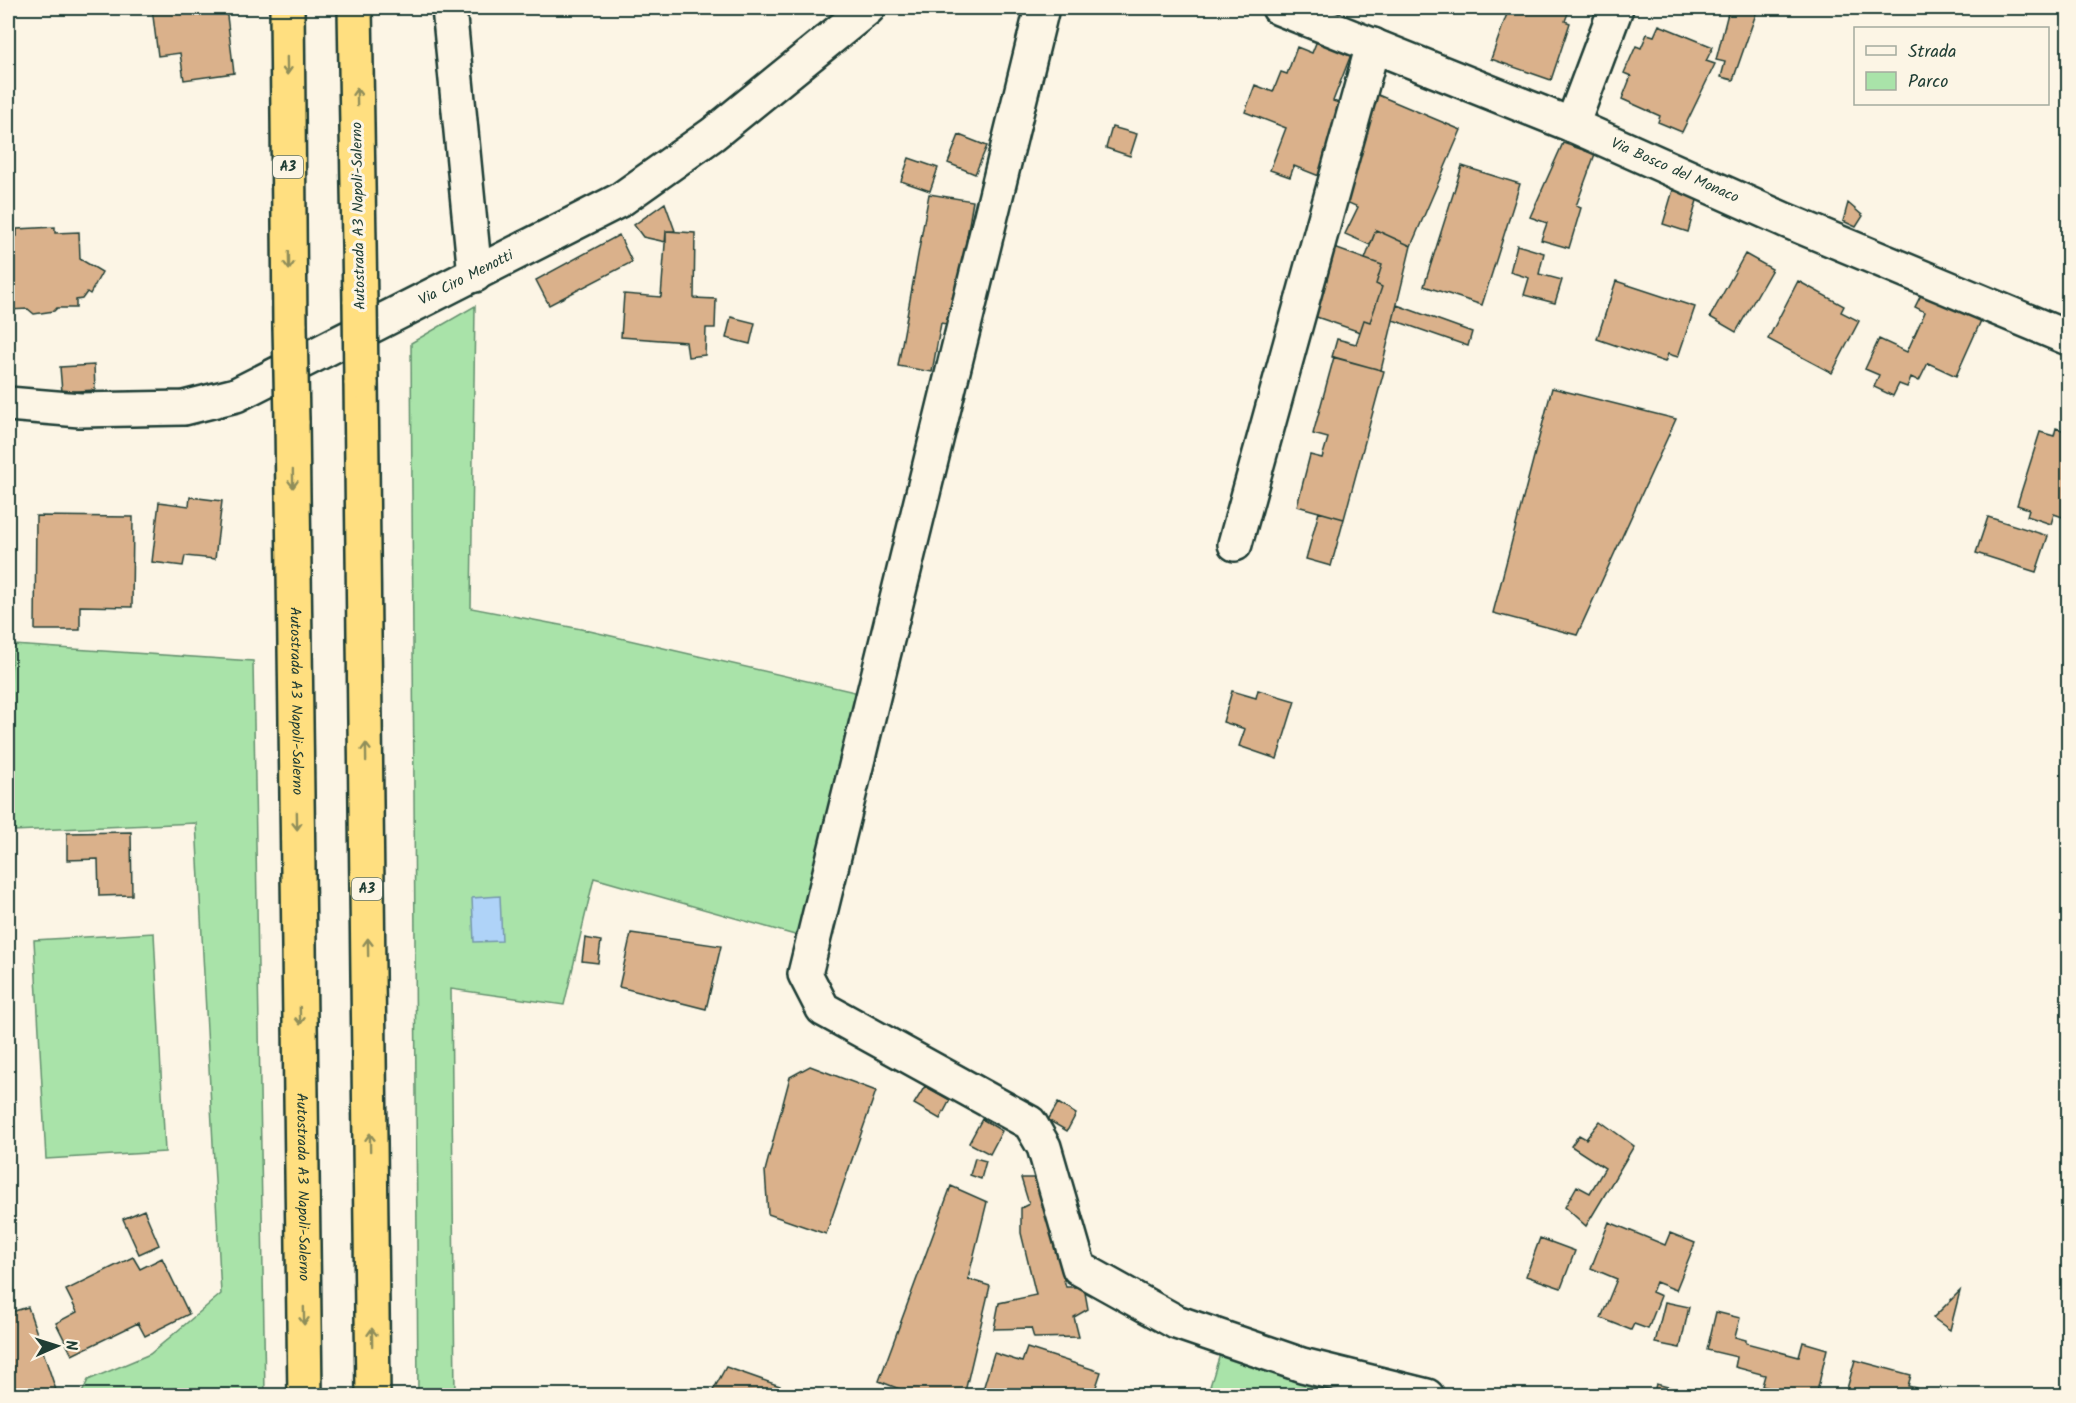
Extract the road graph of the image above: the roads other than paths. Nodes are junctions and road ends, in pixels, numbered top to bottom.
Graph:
1 (287, 8) edge
2 (355, 8) edge
3 (448, 8) edge
4 (868, 8) edge
5 (1042, 8) edge
6 (1279, 8) edge
7 (1616, 8) edge
8 (1373, 45) junction
9 (1572, 125) junction
10 (475, 275) junction
11 (2068, 338) edge
12 (8, 404) edge
13 (1235, 544) dead end
14 (305, 1395) edge
15 (373, 1395) edge
16 (1427, 1395) edge

1 -> 14 highway, Autostrada A3 Napoli-Salerno / A3, bridge
15 -> 2 highway, Autostrada A3 Napoli-Salerno / A3, bridge
3 - 10 street
4 - 10 street, Via Ciro Menotti
5 - 16 street
6 - 8 street, Via Bosco del Monaco
7 - 9 street
8 - 9 street, Via Bosco del Monaco
8 - 13 street
9 - 11 street, Via Bosco del Monaco
10 - 12 street, Via Ciro Menotti

